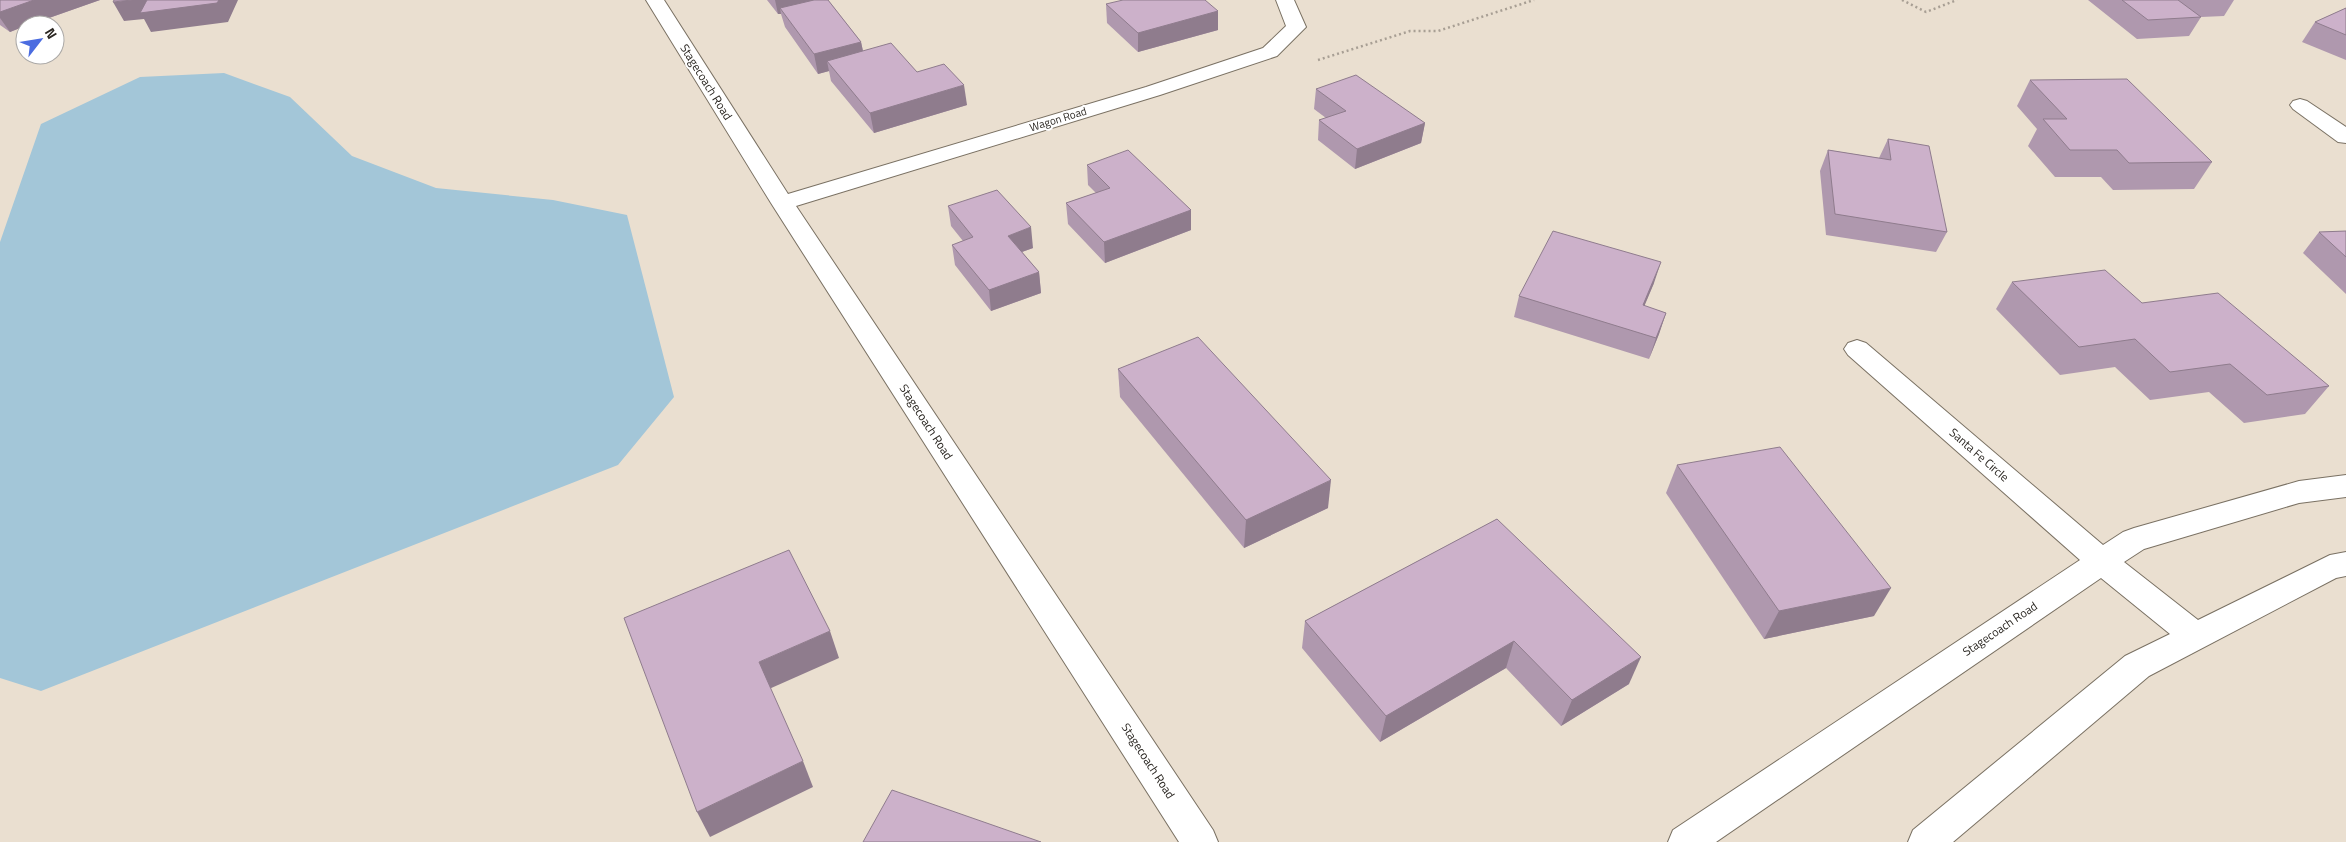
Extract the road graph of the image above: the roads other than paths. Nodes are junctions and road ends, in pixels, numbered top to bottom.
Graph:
1 (654, 0) edge
2 (1285, 0) edge
3 (2300, 106) dead end
4 (2346, 137) edge
5 (782, 203) junction
6 (1857, 349) dead end
7 (2346, 486) edge
8 (2101, 561) junction
9 (2346, 564) edge
10 (2195, 636) junction
11 (1200, 842) edge
12 (1686, 842) edge
13 (1926, 842) edge

1 - 5 street, Stagecoach Road
2 - 5 street, Wagon Road
3 - 4 street
5 - 11 street, Stagecoach Road
6 - 8 street, Santa Fe Circle
7 - 8 street, Stagecoach Road
8 - 10 street, Santa Fe Circle
8 - 12 street, Stagecoach Road
9 - 10 street
10 - 13 street

